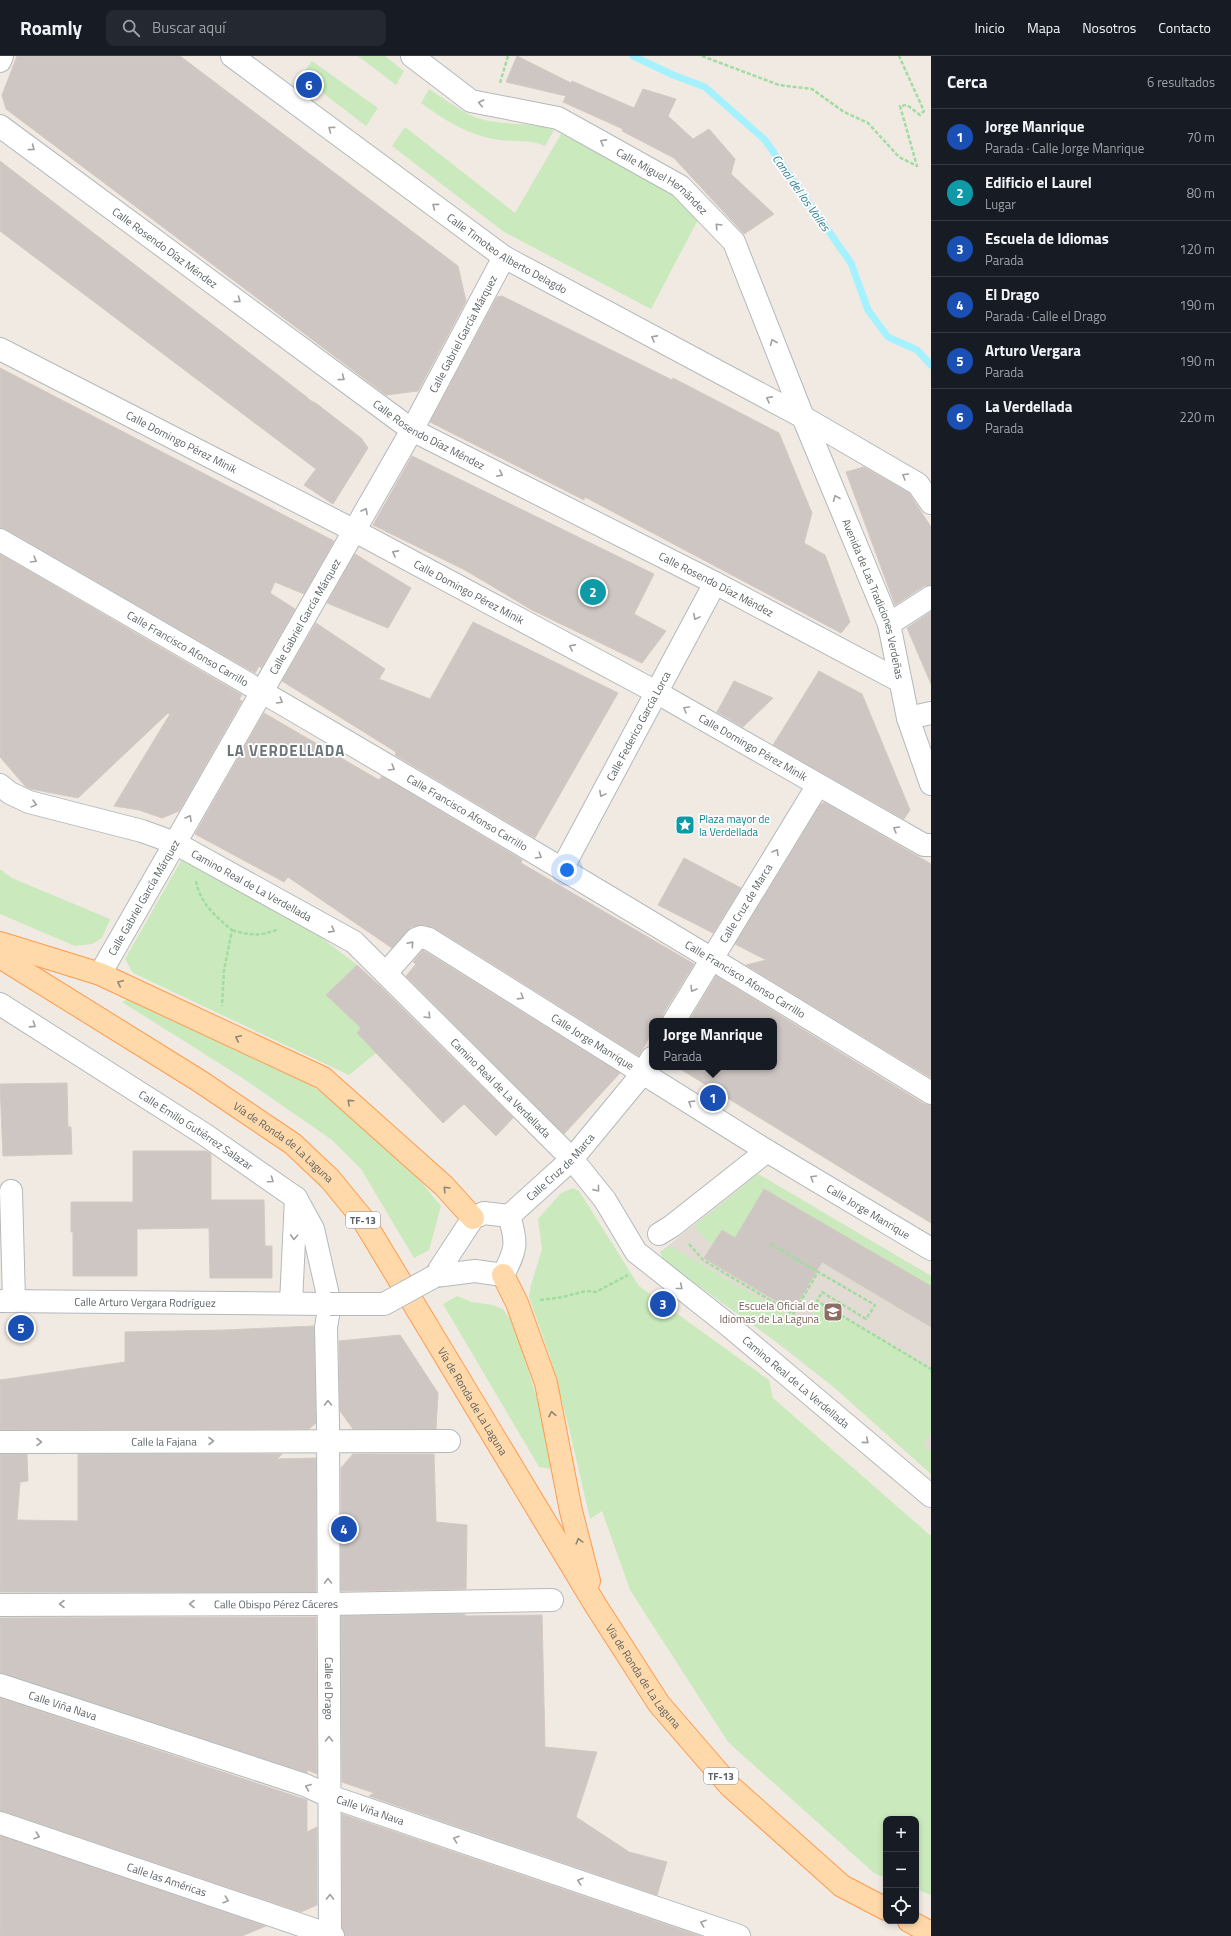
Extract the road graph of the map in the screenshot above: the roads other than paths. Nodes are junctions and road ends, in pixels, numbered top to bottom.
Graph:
1 (2, 56) edge
2 (232, 56) edge
3 (412, 56) edge
4 (0, 61) edge
5 (0, 126) edge
6 (504, 257) junction
7 (0, 349) edge
8 (803, 417) junction
9 (412, 430) junction
10 (931, 503) edge
11 (355, 531) junction
12 (0, 540) edge
13 (715, 583) junction
14 (931, 598) edge
15 (889, 624) junction
16 (898, 680) junction
17 (262, 690) junction
18 (656, 692) junction
19 (931, 713) edge
20 (908, 718) junction
21 (931, 784) edge
22 (0, 785) edge
23 (818, 785) junction
24 (175, 843) junction
25 (931, 845) edge
26 (562, 869) junction
27 (0, 942) edge
28 (0, 957) edge
29 (712, 958) junction
30 (386, 973) junction
31 (100, 974) junction
32 (0, 1004) edge
33 (676, 1018) edge
34 (648, 1066) edge
35 (654, 1070) edge
36 (931, 1093) edge
37 (767, 1150) junction
38 (572, 1159) junction
39 (11, 1191) dead end
40 (296, 1198) junction
41 (509, 1216) junction
42 (473, 1218) junction
43 (666, 1230) road end
44 (931, 1249) edge
45 (503, 1275) junction
46 (435, 1276) junction
47 (7, 1301) edge
48 (291, 1303) junction
49 (330, 1304) junction
50 (449, 1441) dead end
51 (0, 1442) edge
52 (327, 1442) junction
53 (931, 1496) edge
54 (552, 1600) dead end
55 (329, 1604) junction
56 (0, 1605) edge
57 (596, 1606) junction
58 (0, 1685) edge
59 (329, 1796) junction
60 (0, 1823) edge
61 (883, 1907) edge
62 (914, 1924) edge
63 (931, 1933) edge
64 (331, 1936) edge
65 (740, 1936) edge

1 - 4 street
6 -> 2 street, Calle Timoteo Alberto Delagdo
8 -> 3 street, Calle Miguel Hernández
5 -> 9 street, Calle Rosendo Díaz Méndez
8 -> 6 street, Calle Timoteo Alberto Delagdo
6 - 9 street, Calle Gabriel García Márquez
7 - 11 street, Calle Domingo Pérez Minik
10 -> 8 street, Calle Timoteo Alberto Delagdo
15 -> 8 street, Avenida de Las Tradiciones Verdeñas
11 -> 9 street, Calle Gabriel García Márquez
9 -> 13 street, Calle Rosendo Díaz Méndez
11 - 17 street, Calle Gabriel García Márquez
18 -> 11 street, Calle Domingo Pérez Minik
12 -> 17 street, Calle Francisco Afonso Carrillo
13 - 16 street, Calle Rosendo Díaz Méndez
13 -> 18 street, Calle Federico García Lorca
14 - 15 street
15 - 16 street, Avenida de Las Tradiciones Verdeñas
16 - 20 street, Avenida de Las Tradiciones Verdeñas
24 -> 17 street, Calle Gabriel García Márquez
17 -> 26 street, Calle Francisco Afonso Carrillo
23 -> 18 street, Calle Domingo Pérez Minik
18 -> 26 street, Calle Federico García Lorca
19 - 20 street
20 - 21 street, Avenida de Las Tradiciones Verdeñas
22 -> 24 street, Camino Real de La Verdellada
25 -> 23 street, Calle Domingo Pérez Minik
29 -> 23 street, Calle Cruz de Marca
24 -> 30 street, Camino Real de La Verdellada
24 - 31 street, Calle Gabriel García Márquez
26 - 29 street, Calle Francisco Afonso Carrillo
27 - 31 main road
28 - 57 main road, Vía de Ronda de La Laguna / TF-13
29 -> 33 street, Calle Cruz de Marca
29 - 36 street, Calle Francisco Afonso Carrillo
30 -> 34 street, Calle Jorge Manrique
30 -> 38 street, Camino Real de La Verdellada
42 -> 31 main road
32 -> 40 street, Calle Emilio Gutiérrez Salazar
34 - 38 street, Calle Cruz de Marca
37 -> 35 street, Calle Jorge Manrique
37 - 43 street
44 -> 37 street, Calle Jorge Manrique
38 - 41 street, Calle Cruz de Marca
38 -> 53 street, Camino Real de La Verdellada
39 - 47 street
40 -> 48 street
40 - 49 street, Calle Emilio Gutiérrez Salazar
41 - 42 street
41 - 45 street
42 - 46 street
45 - 46 street
57 -> 45 main road
46 - 49 street, Calle Arturo Vergara Rodríguez, bridge
47 - 48 street, Calle Arturo Vergara Rodríguez
48 - 49 street, Calle Arturo Vergara Rodríguez
52 -> 49 street, Calle el Drago
50 - 52 street, Calle la Fajana
51 -> 52 street, Calle la Fajana
55 -> 52 street, Calle el Drago
54 - 55 street, Calle Obispo Pérez Cáceres
55 -> 56 street, Calle Obispo Pérez Cáceres
59 -> 55 street, Calle el Drago
57 - 61 main road, Vía de Ronda de La Laguna / TF-13
59 -> 58 street, Calle Viña Nava
64 -> 59 street, Calle el Drago
65 -> 59 street, Calle Viña Nava
60 -> 64 street, Calle las Américas
62 - 63 main road

